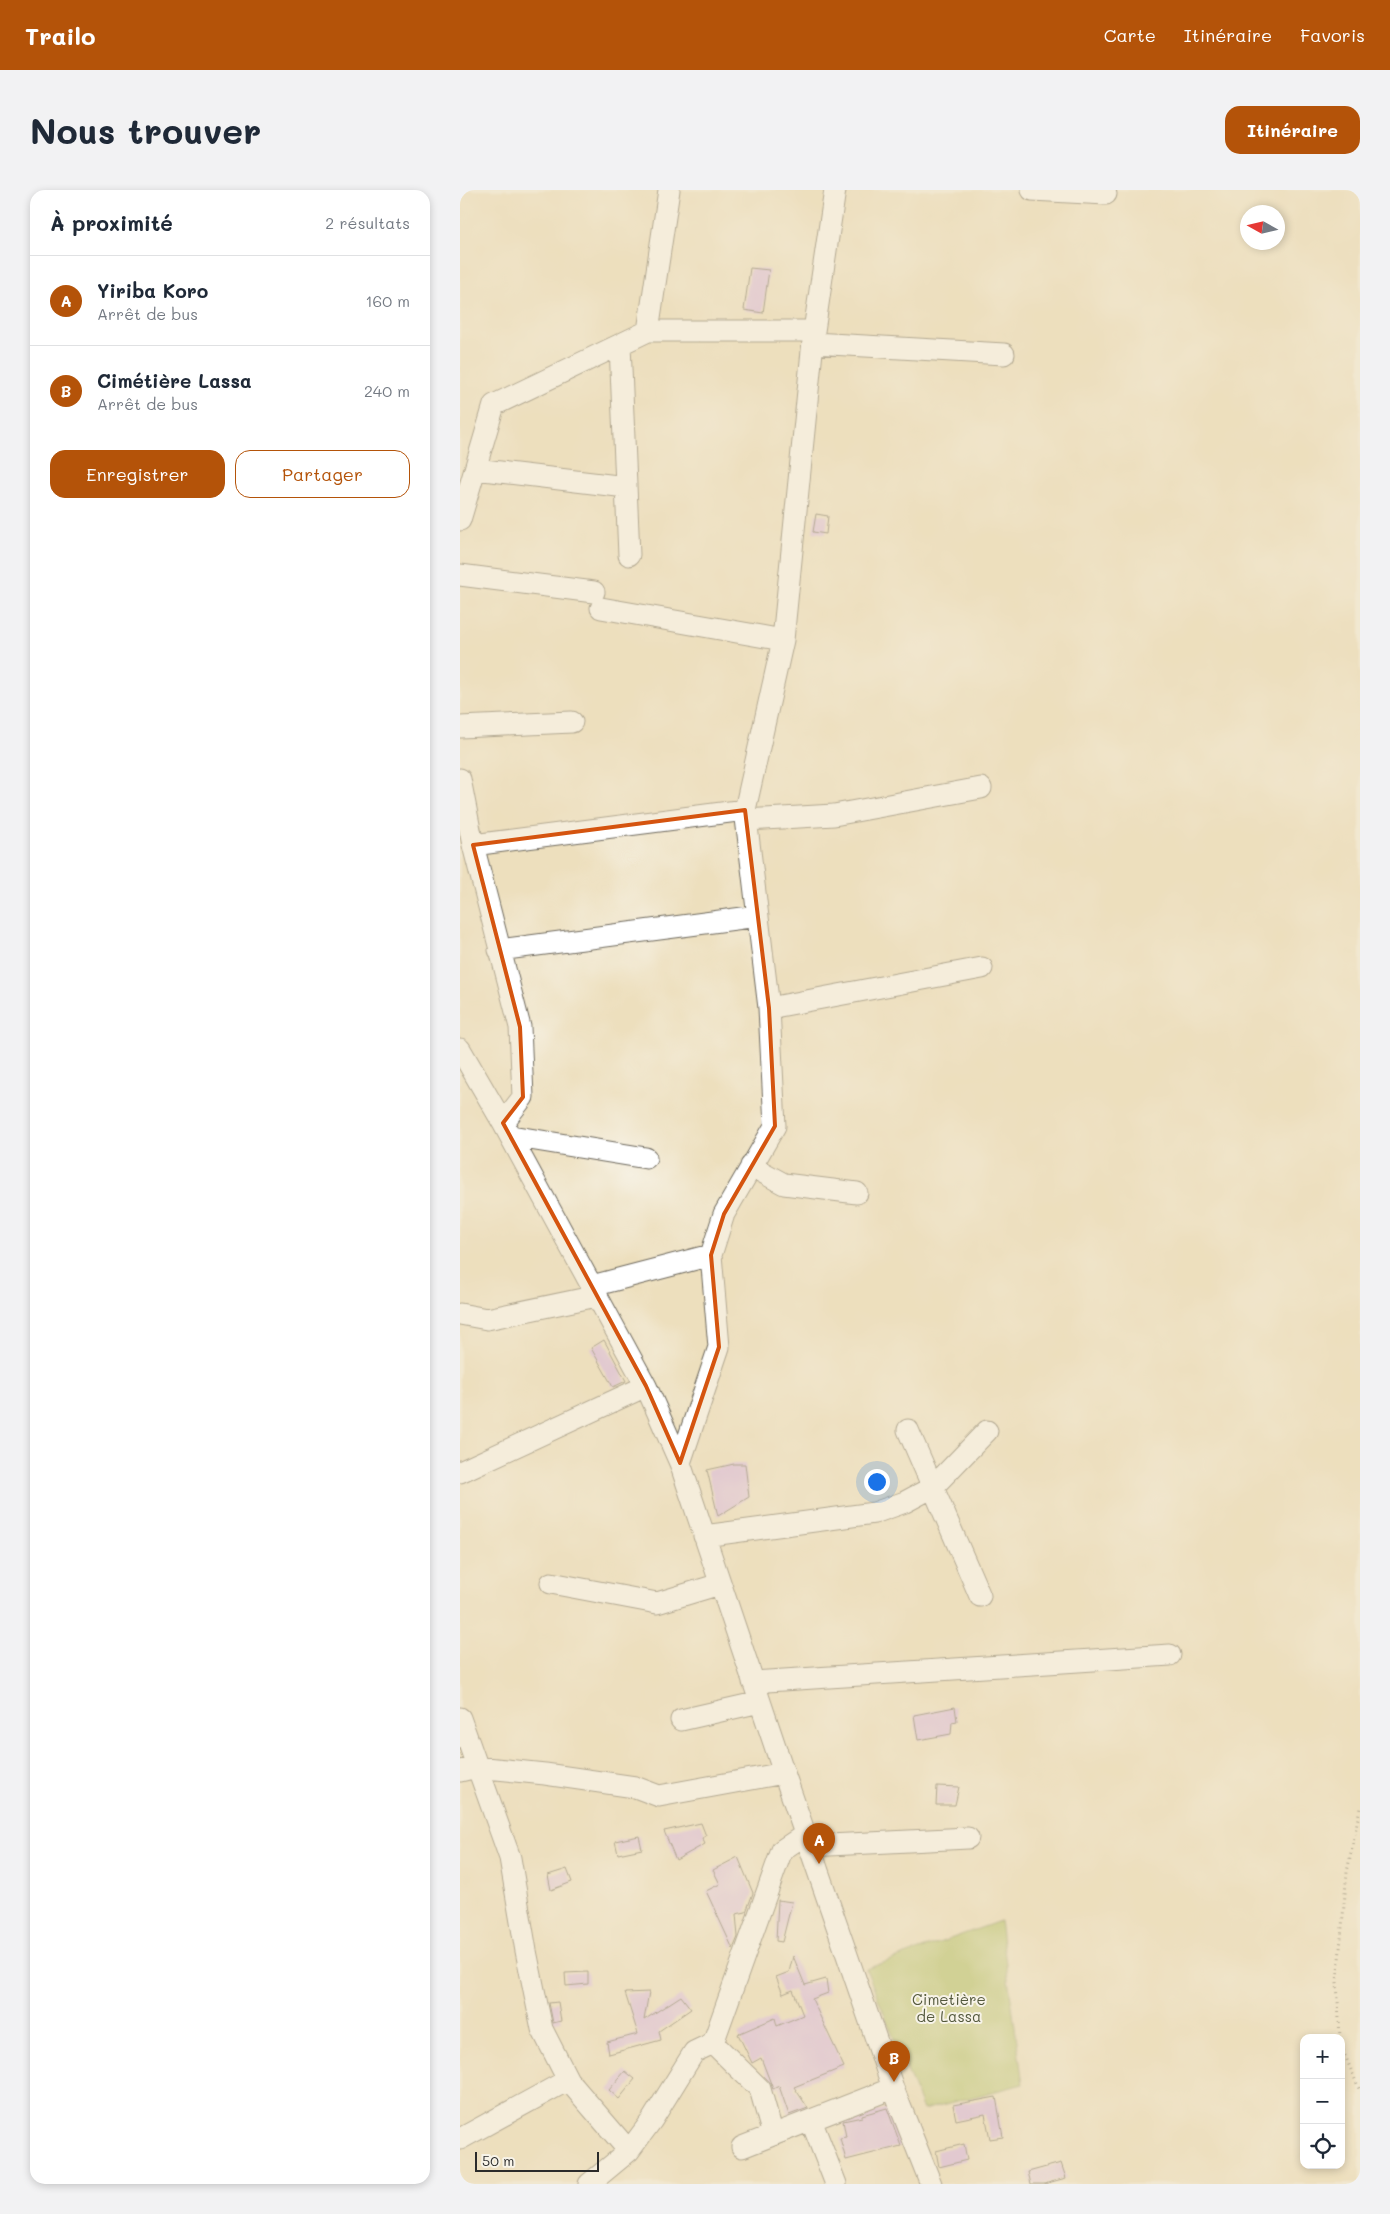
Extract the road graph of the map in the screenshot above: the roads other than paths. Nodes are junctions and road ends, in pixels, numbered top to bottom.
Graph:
1 (670, 190) edge
2 (835, 190) edge
3 (1032, 190) edge
4 (1106, 194) dead end
5 (648, 331) junction
6 (814, 337) junction
7 (620, 345) junction
8 (1004, 354) dead end
9 (475, 469) junction
10 (626, 487) junction
11 (460, 520) edge
12 (629, 555) dead end
13 (460, 575) edge
14 (783, 640) junction
15 (572, 722) dead end
16 (460, 727) edge
17 (460, 779) edge
18 (981, 788) dead end
19 (745, 815) junction
20 (473, 845) junction
21 (758, 916) junction
22 (499, 950) junction
23 (982, 968) dead end
24 (769, 1008) junction
25 (463, 1059) edge
26 (507, 1130) junction
27 (646, 1158) dead end
28 (751, 1166) junction
29 (857, 1194) dead end
30 (711, 1255) junction
31 (594, 1291) junction
32 (460, 1314) edge
33 (646, 1386) junction
34 (908, 1430) dead end
35 (987, 1431) dead end
36 (680, 1463) junction
37 (460, 1472) edge
38 (933, 1487) junction
39 (704, 1536) junction
40 (552, 1583) dead end
41 (720, 1584) junction
42 (980, 1596) dead end
43 (1170, 1655) dead end
44 (753, 1682) junction
45 (760, 1702) junction
46 (460, 1718) edge
47 (682, 1720) dead end
48 (469, 1769) edge
49 (784, 1773) junction
50 (968, 1838) dead end
51 (808, 1840) junction
52 (713, 2043) junction
53 (568, 2080) junction
54 (893, 2088) junction
55 (811, 2120) junction
56 (773, 2135) junction
57 (460, 2139) edge
58 (742, 2147) dead end
59 (629, 2151) junction
60 (589, 2184) edge
61 (836, 2184) edge
62 (931, 2184) edge

1 - 5 street
2 - 6 street
3 - 4 street
5 - 6 street
5 - 7 street
6 - 8 street
6 - 14 street
7 - 9 street
7 - 10 street
9 - 10 street
9 - 11 street
10 - 12 street
13 - 14 street
14 - 19 street
15 - 16 street
17 - 20 street
18 - 19 street
19 - 20 street
19 - 21 street
20 - 22 street
21 - 22 street
21 - 24 street
22 - 26 street
23 - 24 street
24 - 28 street
25 - 26 street
26 - 27 street
26 - 31 street
28 - 29 street
28 - 30 street
30 - 31 street
30 - 36 street
31 - 32 street
31 - 33 street
33 - 36 street
33 - 37 street
34 - 38 street
35 - 38 street
36 - 39 street
38 - 39 street
38 - 42 street
39 - 41 street
40 - 41 street
41 - 44 street
43 - 44 street
44 - 45 street
45 - 47 street
45 - 49 street
46 - 48 street
48 - 49 street
48 - 53 street
49 - 51 street
50 - 51 street
51 - 52 street
51 - 54 street
52 - 56 street
52 - 59 street
53 - 57 street
53 - 59 street
54 - 55 street
54 - 62 street
55 - 56 street
55 - 61 street
56 - 58 street
59 - 60 street

